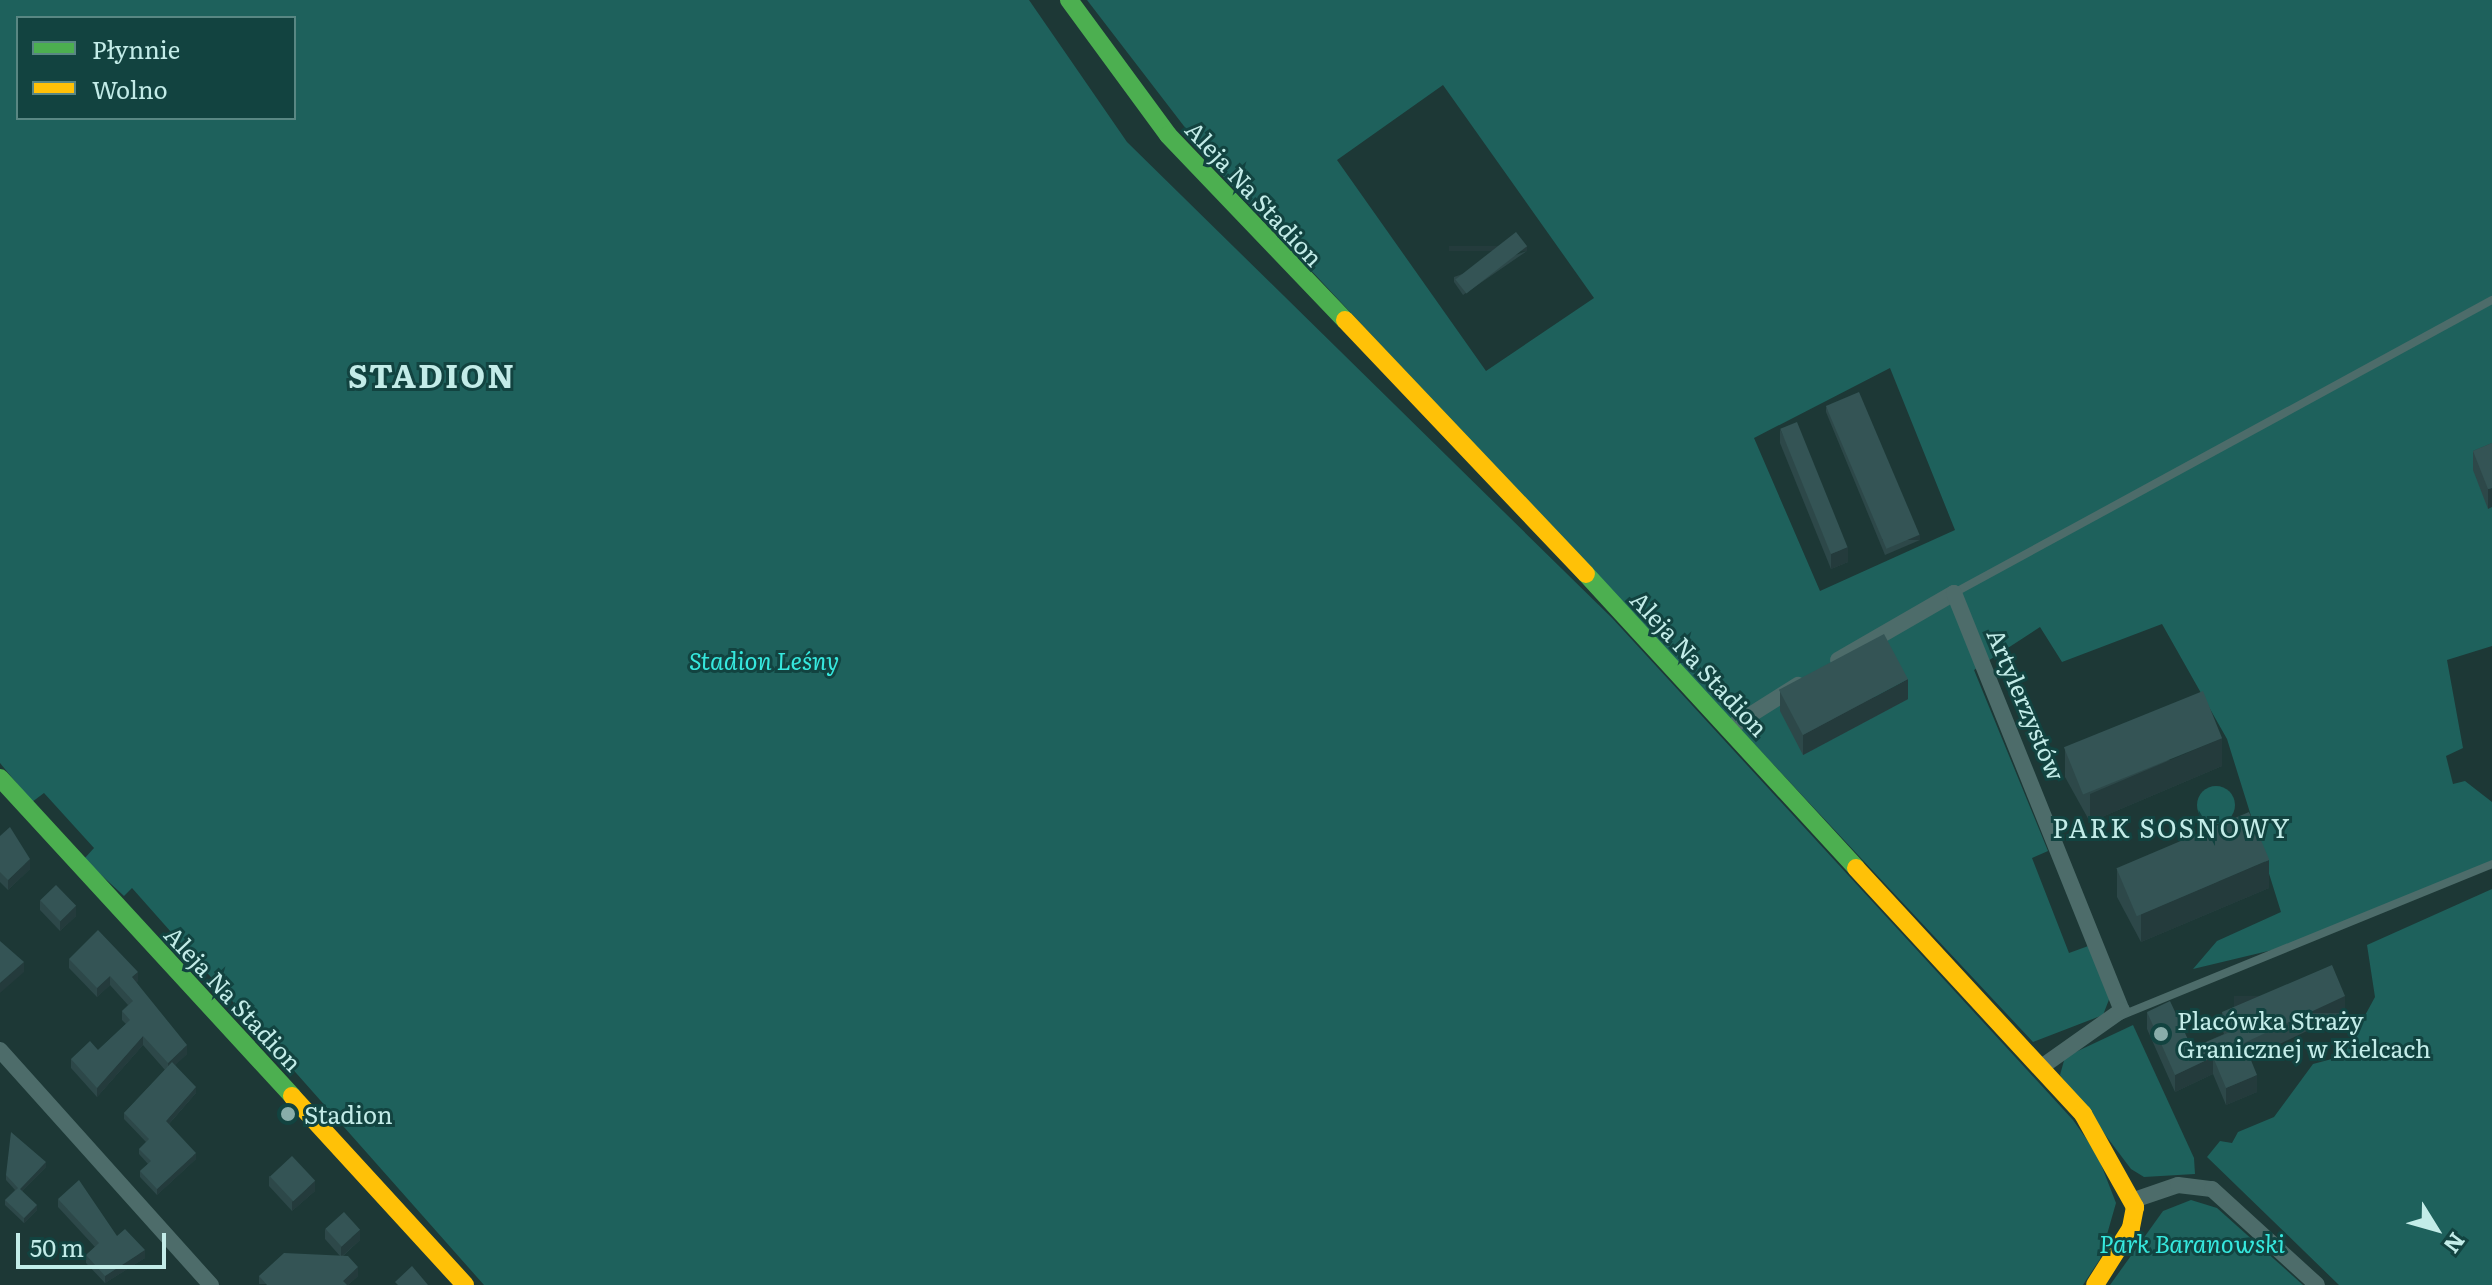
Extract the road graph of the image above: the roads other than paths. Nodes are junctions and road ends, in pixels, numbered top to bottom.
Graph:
1 (1069, 0) edge
2 (2492, 300) edge
3 (1954, 593) junction
4 (1728, 729) junction
5 (1, 782) edge
6 (2492, 864) edge
7 (2121, 1013) junction
8 (0, 1050) edge
9 (2043, 1066) junction
10 (2134, 1200) junction
11 (211, 1285) edge
12 (465, 1285) edge
13 (2095, 1285) edge
14 (2317, 1285) edge

1 - 4 street, Aleja Na Stadion
2 - 3 lane
3 - 4 street
3 - 7 street, Artylerzystów
4 - 9 street, Aleja Na Stadion
5 - 12 street, Aleja Na Stadion
6 - 7 lane
7 - 9 street
8 - 11 street
9 - 10 street, Aleja Na Stadion
10 - 13 street
10 - 14 street

